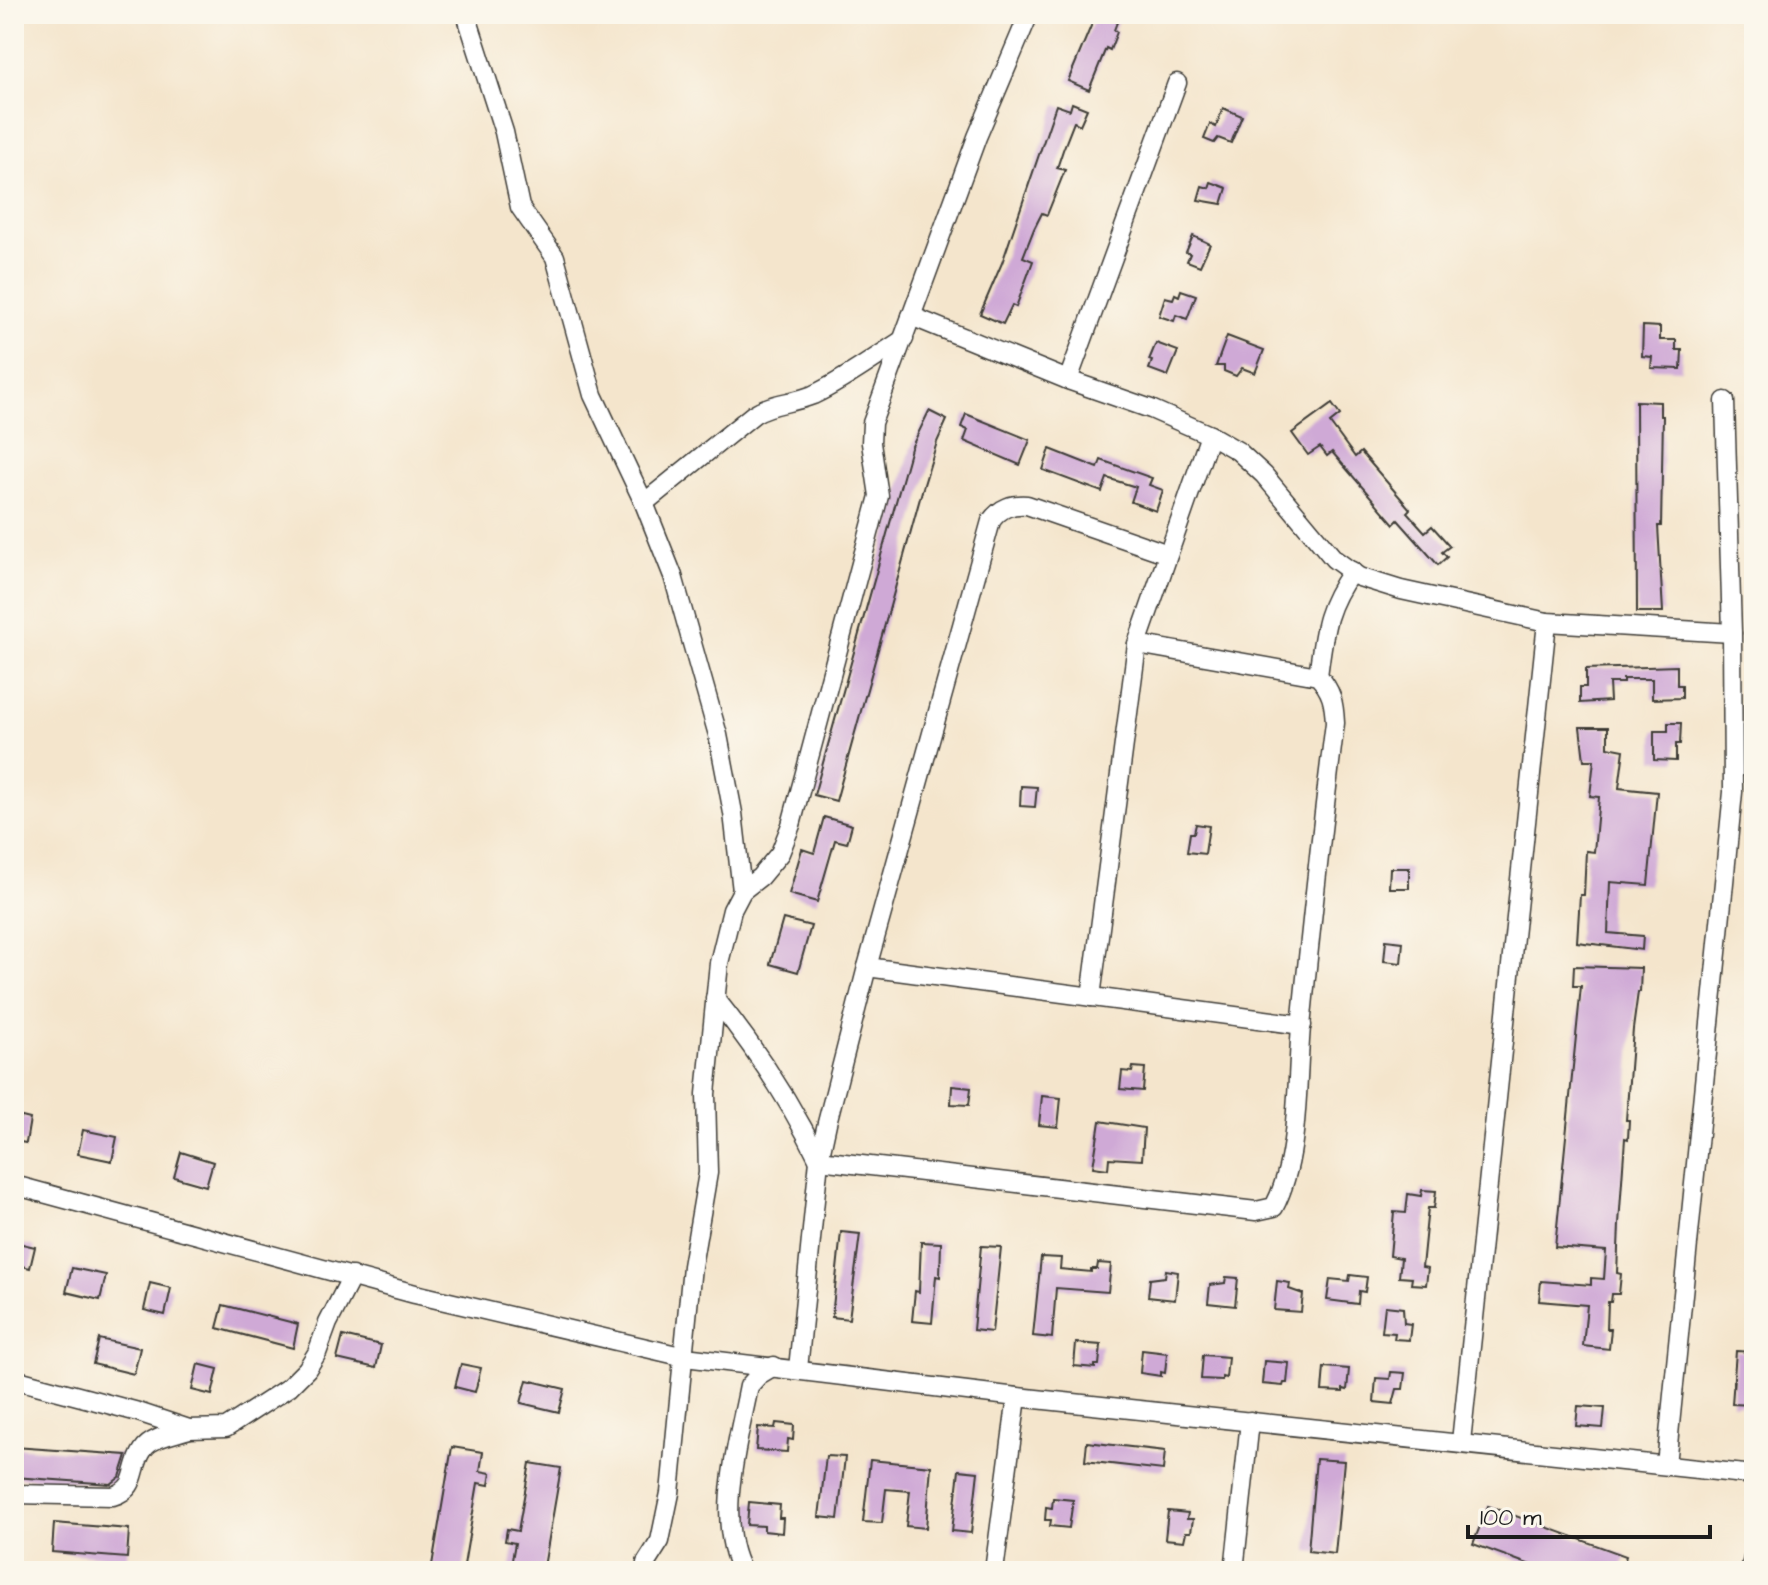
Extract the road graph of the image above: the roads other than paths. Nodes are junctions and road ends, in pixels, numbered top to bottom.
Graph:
1 (466, 14) edge
2 (1029, 14) edge
3 (1177, 83) dead end
4 (911, 316) junction
5 (904, 339) junction
6 (1068, 380) junction
7 (1725, 401) dead end
8 (1210, 435) junction
9 (644, 503) junction
10 (1168, 554) junction
11 (1352, 571) junction
12 (1547, 622) junction
13 (1732, 633) junction
14 (1137, 644) junction
15 (1318, 676) junction
16 (742, 891) junction
17 (867, 967) junction
18 (1091, 997) junction
19 (715, 998) junction
20 (1302, 1025) junction
21 (819, 1160) junction
22 (14, 1185) edge
23 (352, 1276) junction
24 (685, 1357) junction
25 (774, 1366) junction
26 (798, 1369) junction
27 (14, 1379) edge
28 (1017, 1397) junction
29 (1250, 1421) junction
30 (189, 1429) junction
31 (1461, 1442) junction
32 (1666, 1465) junction
33 (1754, 1475) edge
34 (14, 1494) edge
35 (1754, 1554) edge
36 (645, 1571) edge
37 (742, 1571) edge
38 (994, 1571) edge
39 (1234, 1571) edge
40 (1750, 1571) edge

1 - 9 street
2 - 4 street
3 - 6 street
4 - 5 street
4 - 6 street
5 - 9 street
5 - 16 street
6 - 8 street
7 - 13 street
8 - 10 street
8 - 11 street
9 - 16 street
10 - 14 street
10 - 17 street
11 - 12 street
11 - 15 street
12 - 13 street
12 - 31 street
13 - 32 street
14 - 15 street
14 - 18 street
15 - 20 street
16 - 19 street
17 - 18 street
17 - 21 street
18 - 20 street
19 - 21 street
19 - 24 street
20 - 21 street
21 - 26 street
22 - 23 street
23 - 24 street
23 - 30 street
24 - 25 street
24 - 36 street
25 - 26 street
25 - 37 street
26 - 28 street
27 - 30 street
28 - 29 street
28 - 38 street
29 - 31 street
29 - 39 street
30 - 34 street
31 - 32 street
32 - 33 street
35 - 40 street

